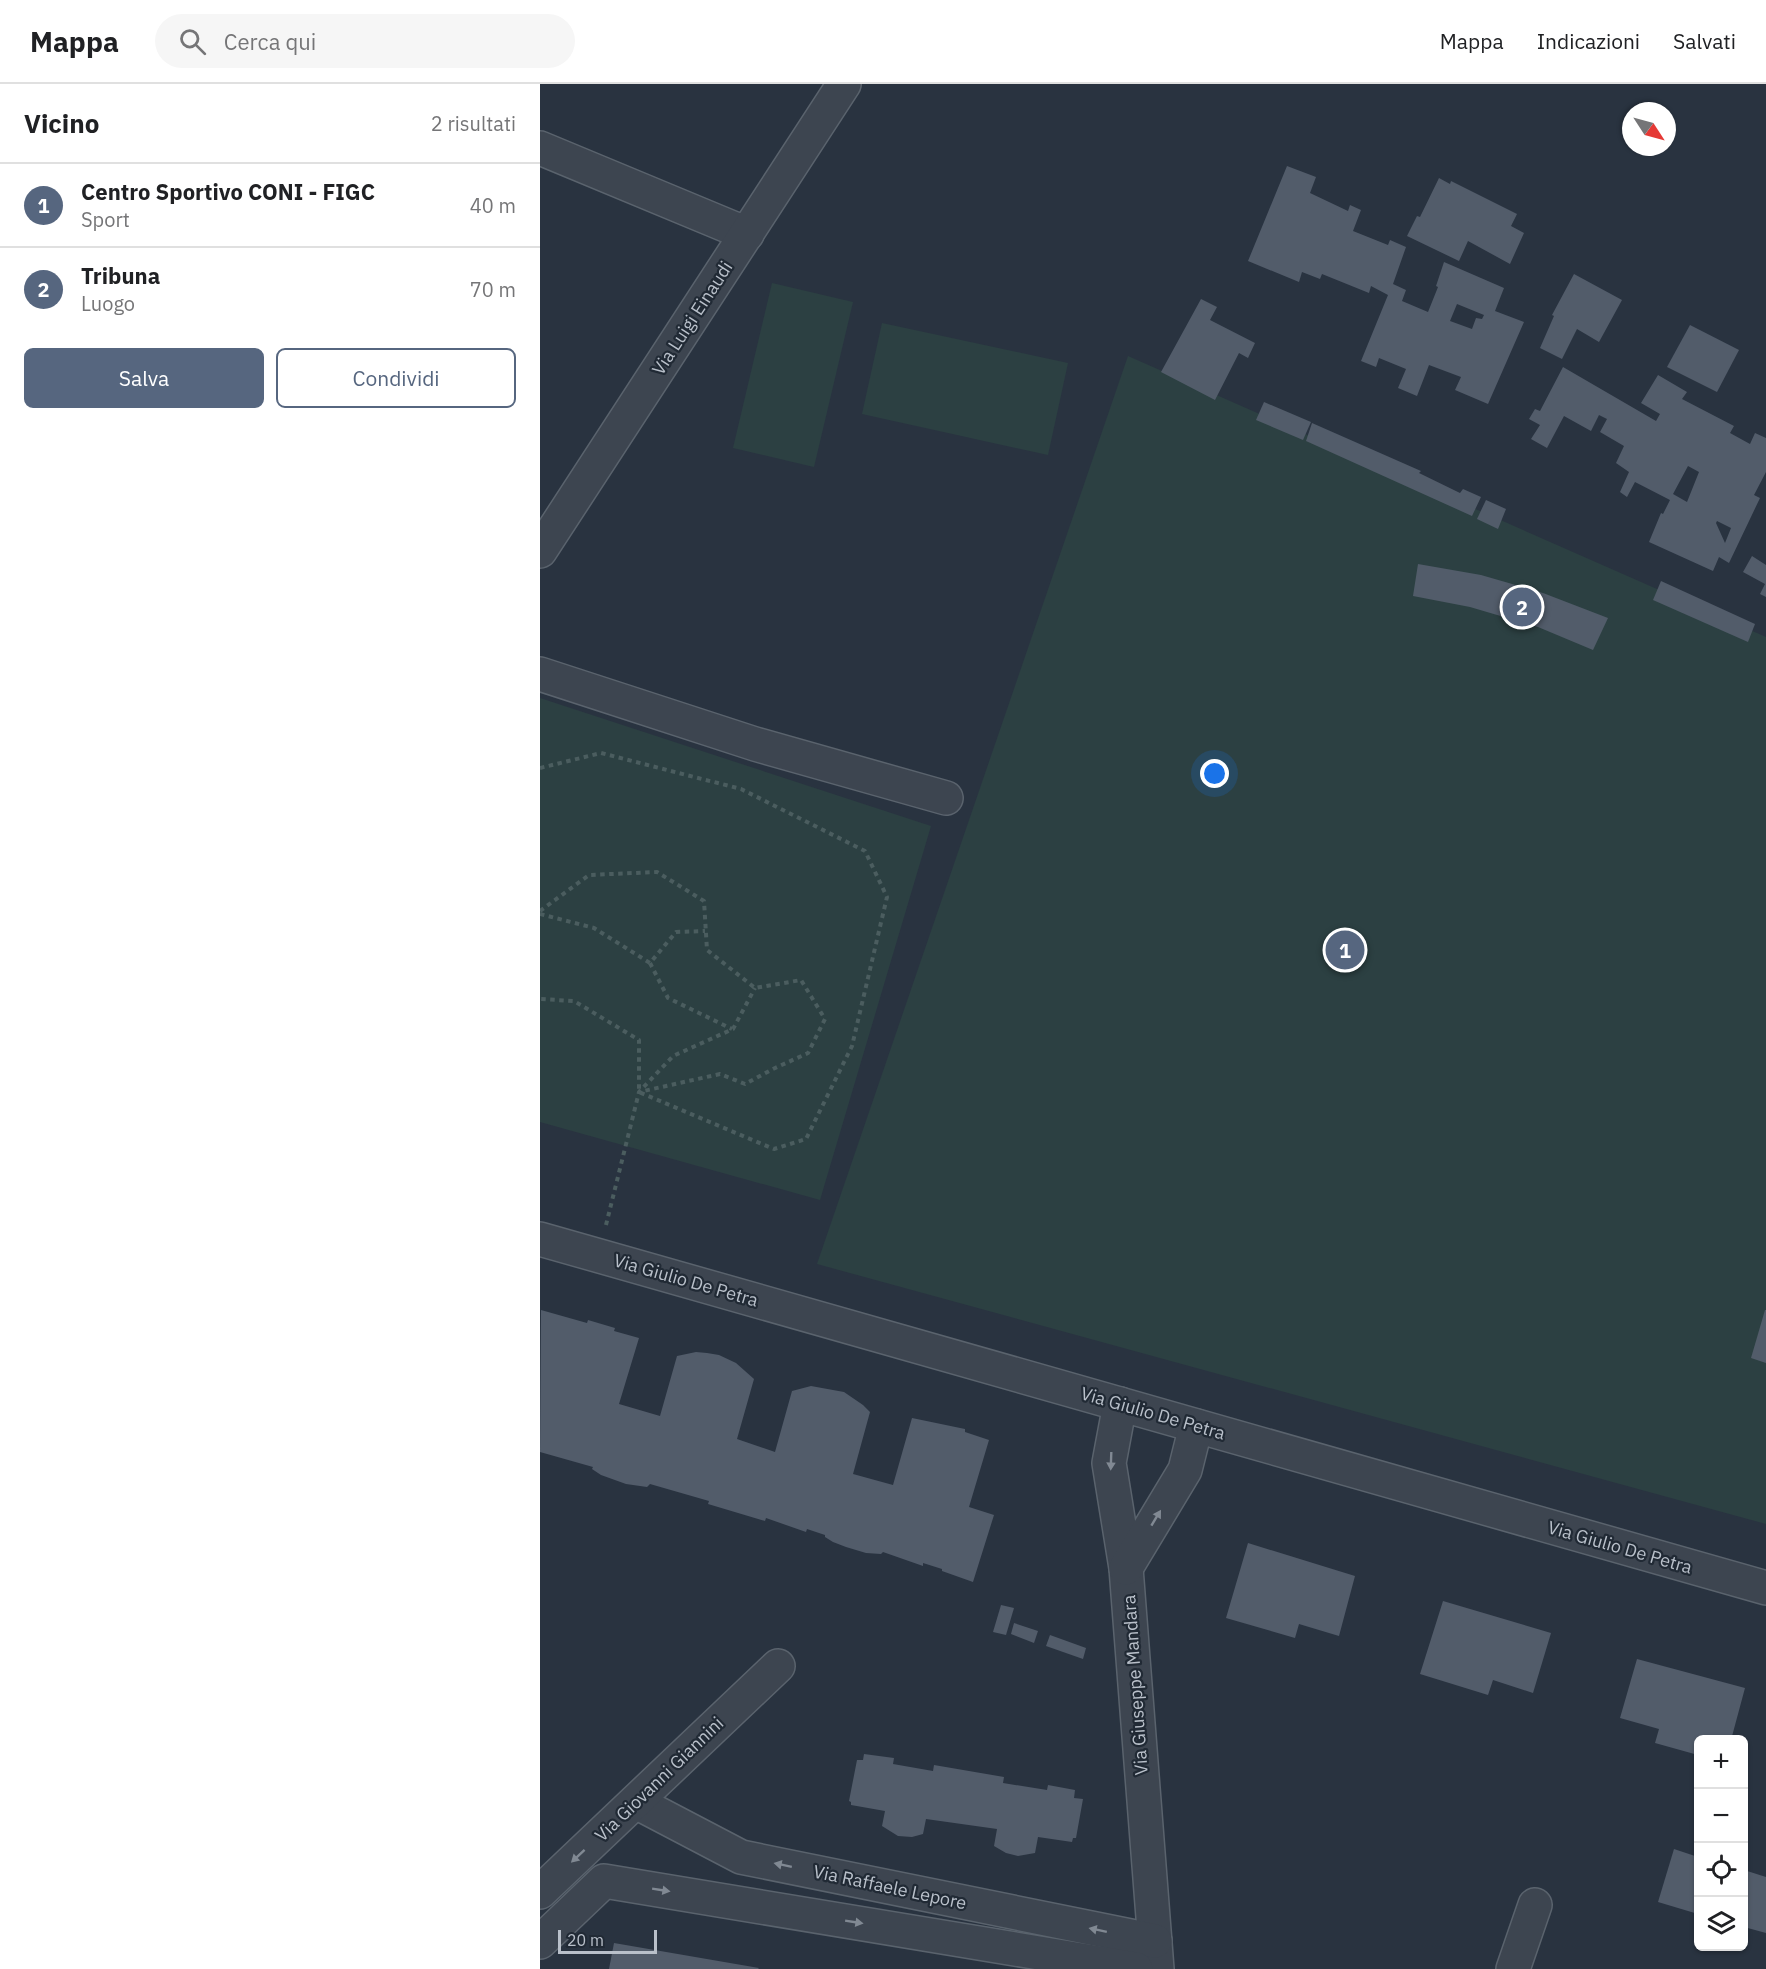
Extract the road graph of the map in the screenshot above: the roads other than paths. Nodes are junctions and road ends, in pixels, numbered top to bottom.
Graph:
1 (844, 84) edge
2 (540, 148) edge
3 (747, 234) junction
4 (540, 551) edge
5 (540, 674) edge
6 (946, 798) dead end
7 (540, 1239) edge
8 (1120, 1404) junction
9 (1197, 1425) junction
10 (1126, 1568) junction
11 (1766, 1588) edge
12 (778, 1666) dead end
13 (636, 1802) junction
14 (540, 1892) edge
15 (1535, 1905) dead end
16 (540, 1942) edge
17 (1156, 1955) edge
18 (1136, 1969) edge
19 (1513, 1969) edge

1 - 3 street, Via Luigi Einaudi
2 - 3 street
3 - 4 street, Via Luigi Einaudi
5 - 6 street
7 - 8 street, Via Giulio De Petra
8 - 9 street, Via Giulio De Petra
8 -> 10 street, Via Giuseppe Mandara
10 -> 9 street
9 - 11 street, Via Giulio De Petra
10 - 17 street, Via Giuseppe Mandara
12 - 13 street, Via Giovanni Giannini
13 -> 14 street, Via Giovanni Giannini
17 -> 13 street, Via Raffaele Lepore
15 - 19 street
16 -> 18 street, Via Raffaele Lepore

